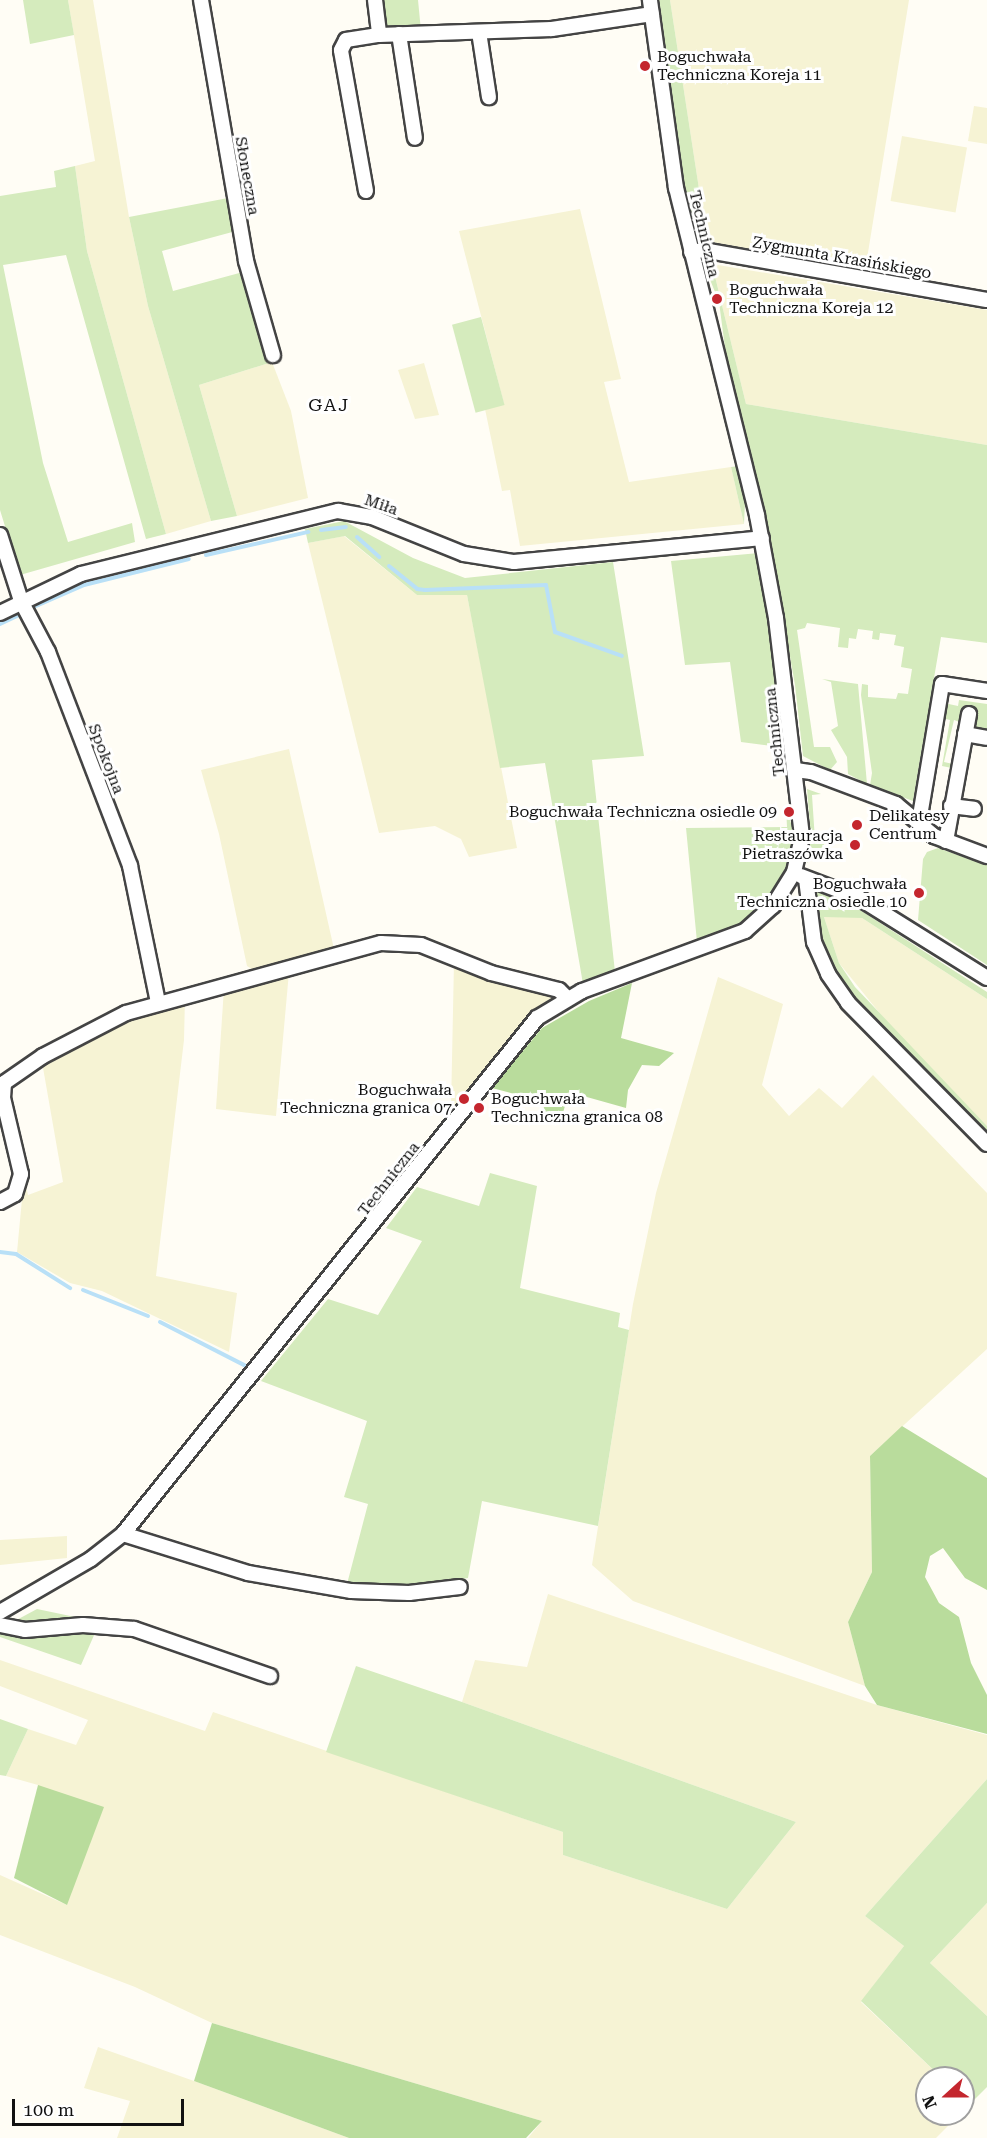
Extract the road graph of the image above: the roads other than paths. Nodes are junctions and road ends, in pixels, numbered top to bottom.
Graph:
1 (201, 0) edge
2 (375, 0) edge
3 (651, 7) edge
4 (479, 32) junction
5 (399, 34) junction
6 (379, 35) junction
7 (489, 97) dead end
8 (415, 138) dead end
9 (366, 191) dead end
10 (691, 252) junction
11 (987, 300) edge
12 (273, 356) dead end
13 (0, 536) edge
14 (762, 538) junction
15 (21, 601) junction
16 (0, 613) edge
17 (987, 691) edge
18 (969, 714) dead end
19 (964, 734) junction
20 (987, 738) edge
21 (796, 770) junction
22 (951, 806) junction
23 (974, 809) dead end
24 (919, 822) junction
25 (946, 841) junction
26 (987, 856) edge
27 (800, 876) junction
28 (987, 978) edge
29 (567, 998) junction
30 (159, 1002) junction
31 (987, 1144) edge
32 (0, 1202) edge
33 (123, 1534) junction
34 (459, 1587) dead end
35 (0, 1612) edge
36 (0, 1625) edge
37 (270, 1676) dead end

1 - 12 street, Słoneczna
2 - 6 street
3 - 4 street, Techniczna
3 - 10 street, Techniczna
4 - 5 street, Techniczna
4 - 7 street
5 - 6 street, Techniczna
5 - 8 street
6 - 9 street, Techniczna
10 - 11 street, Zygmunta Krasińskiego
10 - 14 street, Techniczna
13 - 15 street, Spokojna
14 - 15 street, Miła
14 - 21 street, Techniczna
15 - 16 street, Miła
15 - 30 street, Spokojna
17 - 24 street
18 - 19 street
19 - 20 street
19 - 22 street
21 - 24 street
21 - 27 street, Techniczna
22 - 23 street
22 - 25 street
24 - 25 street
25 - 26 street
27 - 28 street
27 - 29 street, Techniczna
27 - 31 street, Techniczna
29 - 30 street
29 - 33 street, Techniczna
30 - 32 street
33 - 34 street
33 - 35 street, Techniczna
36 - 37 street

